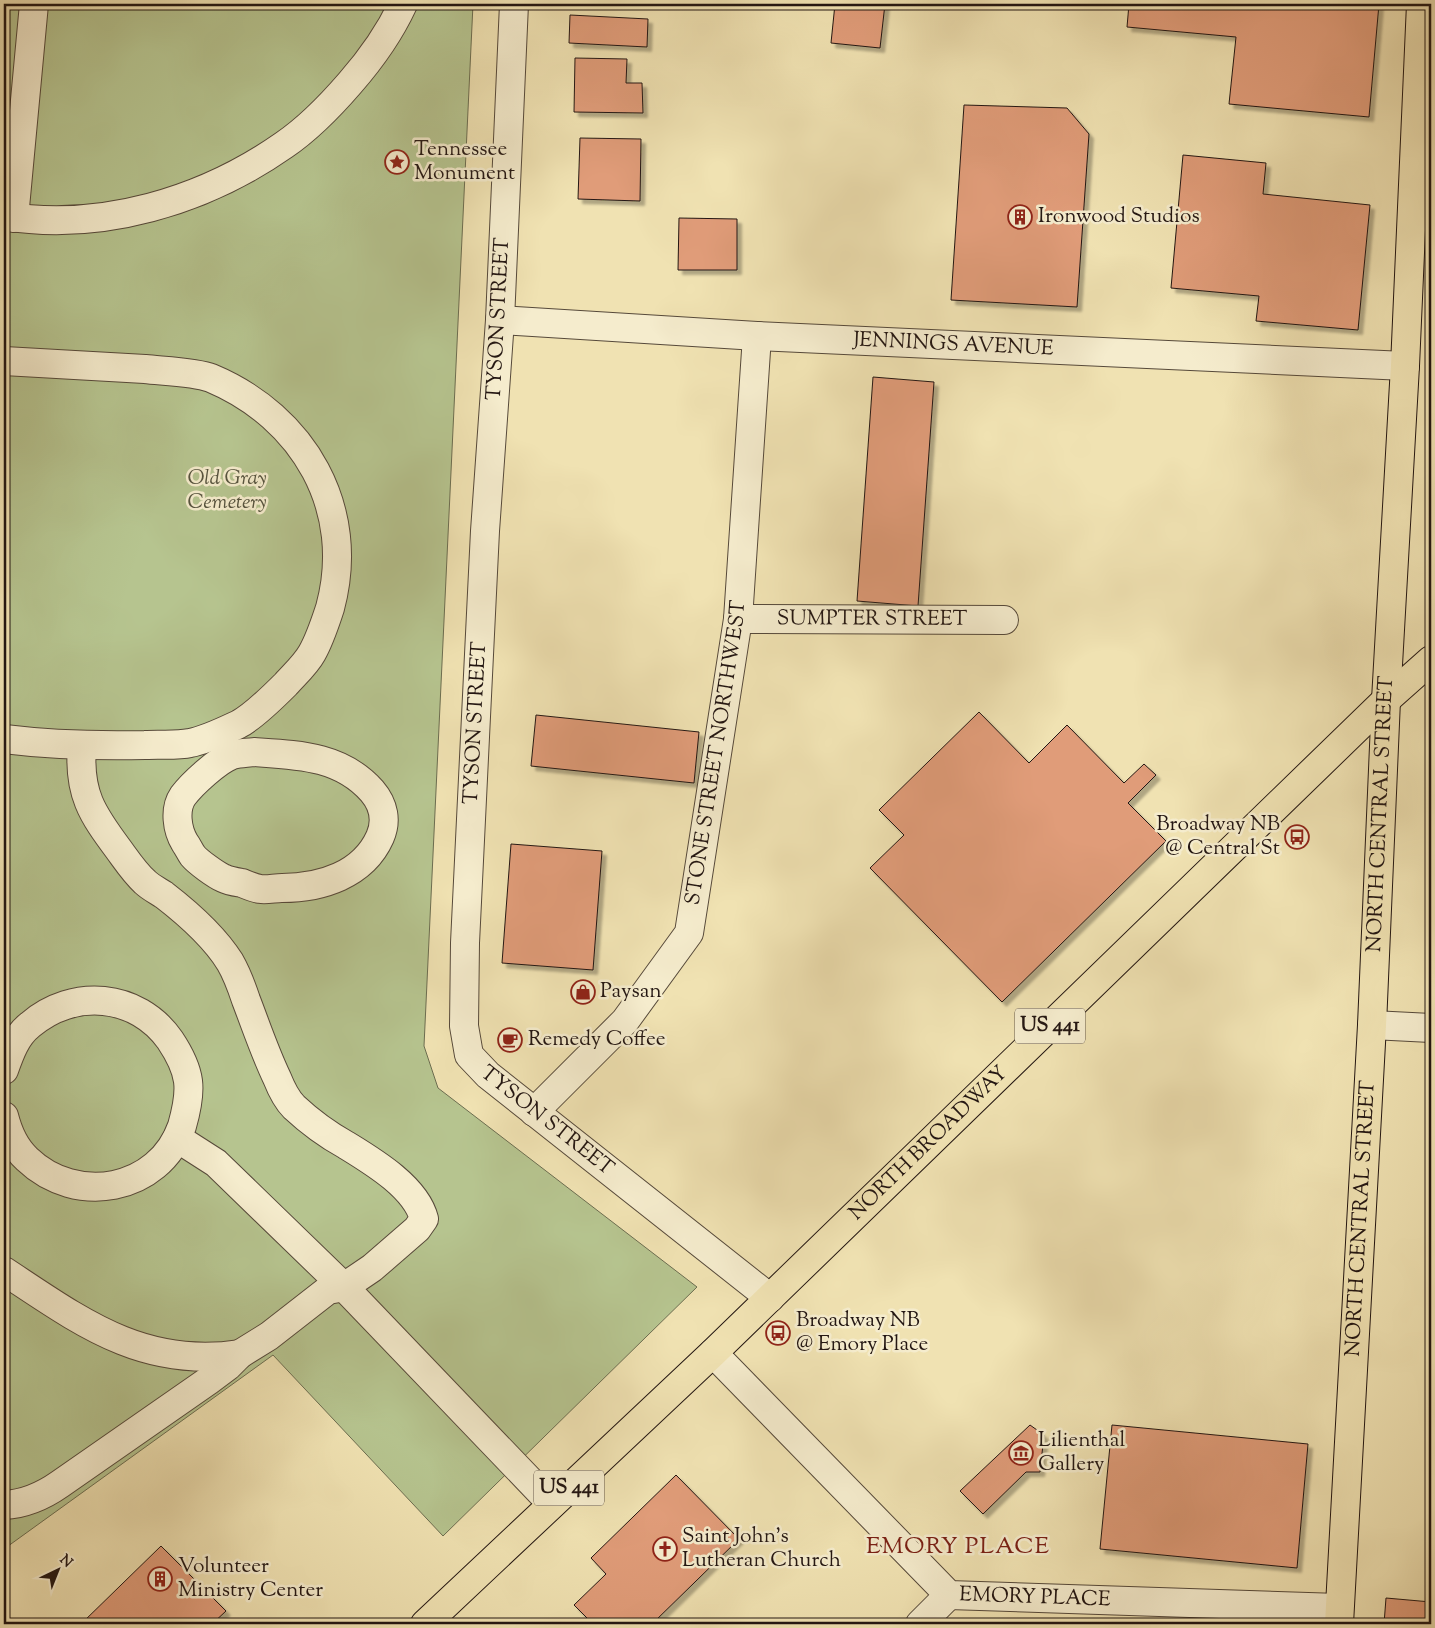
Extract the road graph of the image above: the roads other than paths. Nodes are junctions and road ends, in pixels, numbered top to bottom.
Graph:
1 (34, 4) edge
2 (403, 4) edge
3 (514, 4) edge
4 (1421, 4) edge
5 (9, 217) edge
6 (500, 320) junction
7 (757, 336) junction
8 (4, 361) edge
9 (1405, 366) junction
10 (738, 619) junction
11 (1004, 620) dead end
12 (1431, 660) edge
13 (1386, 700) junction
14 (4, 740) edge
15 (227, 744) junction
16 (82, 746) junction
17 (1372, 1025) junction
18 (1431, 1028) edge
19 (6, 1054) edge
20 (534, 1112) junction
21 (4, 1116) edge
22 (177, 1138) junction
23 (4, 1270) edge
24 (344, 1288) junction
25 (770, 1298) junction
26 (713, 1353) junction
27 (240, 1354) junction
28 (4, 1504) edge
29 (552, 1504) junction
30 (949, 1595) junction
31 (1339, 1616) edge
32 (425, 1624) edge
33 (920, 1624) edge

1 - 5 street
2 - 5 street
3 - 6 street, TYSON STREET
4 - 9 main road, NORTH CENTRAL STREET
6 - 7 street, JENNINGS AVENUE
6 - 20 street, TYSON STREET
7 - 9 street, JENNINGS AVENUE
7 - 10 street, STONE STREET NORTHWEST
8 - 15 street
9 - 13 main road, NORTH CENTRAL STREET
10 - 11 street, SUMPTER STREET
10 - 20 street, STONE STREET NORTHWEST
12 - 13 main road, NORTH BROADWAY / US 441
13 - 17 main road, NORTH CENTRAL STREET
13 - 25 main road, NORTH BROADWAY / US 441
14 - 16 street
15 - 15 street
15 - 16 street
16 - 24 street
17 - 18 street
17 - 31 main road, NORTH CENTRAL STREET
19 - 22 street
20 - 25 street, TYSON STREET
21 - 22 street
22 - 24 street
23 - 27 street
24 - 27 street
24 - 29 street
25 - 26 main road, NORTH BROADWAY / US 441
26 - 29 main road, NORTH BROADWAY / US 441
26 - 30 street, EMORY PLACE
27 - 28 street
29 - 32 main road, NORTH BROADWAY / US 441
30 - 31 street, EMORY PLACE
30 - 33 street

